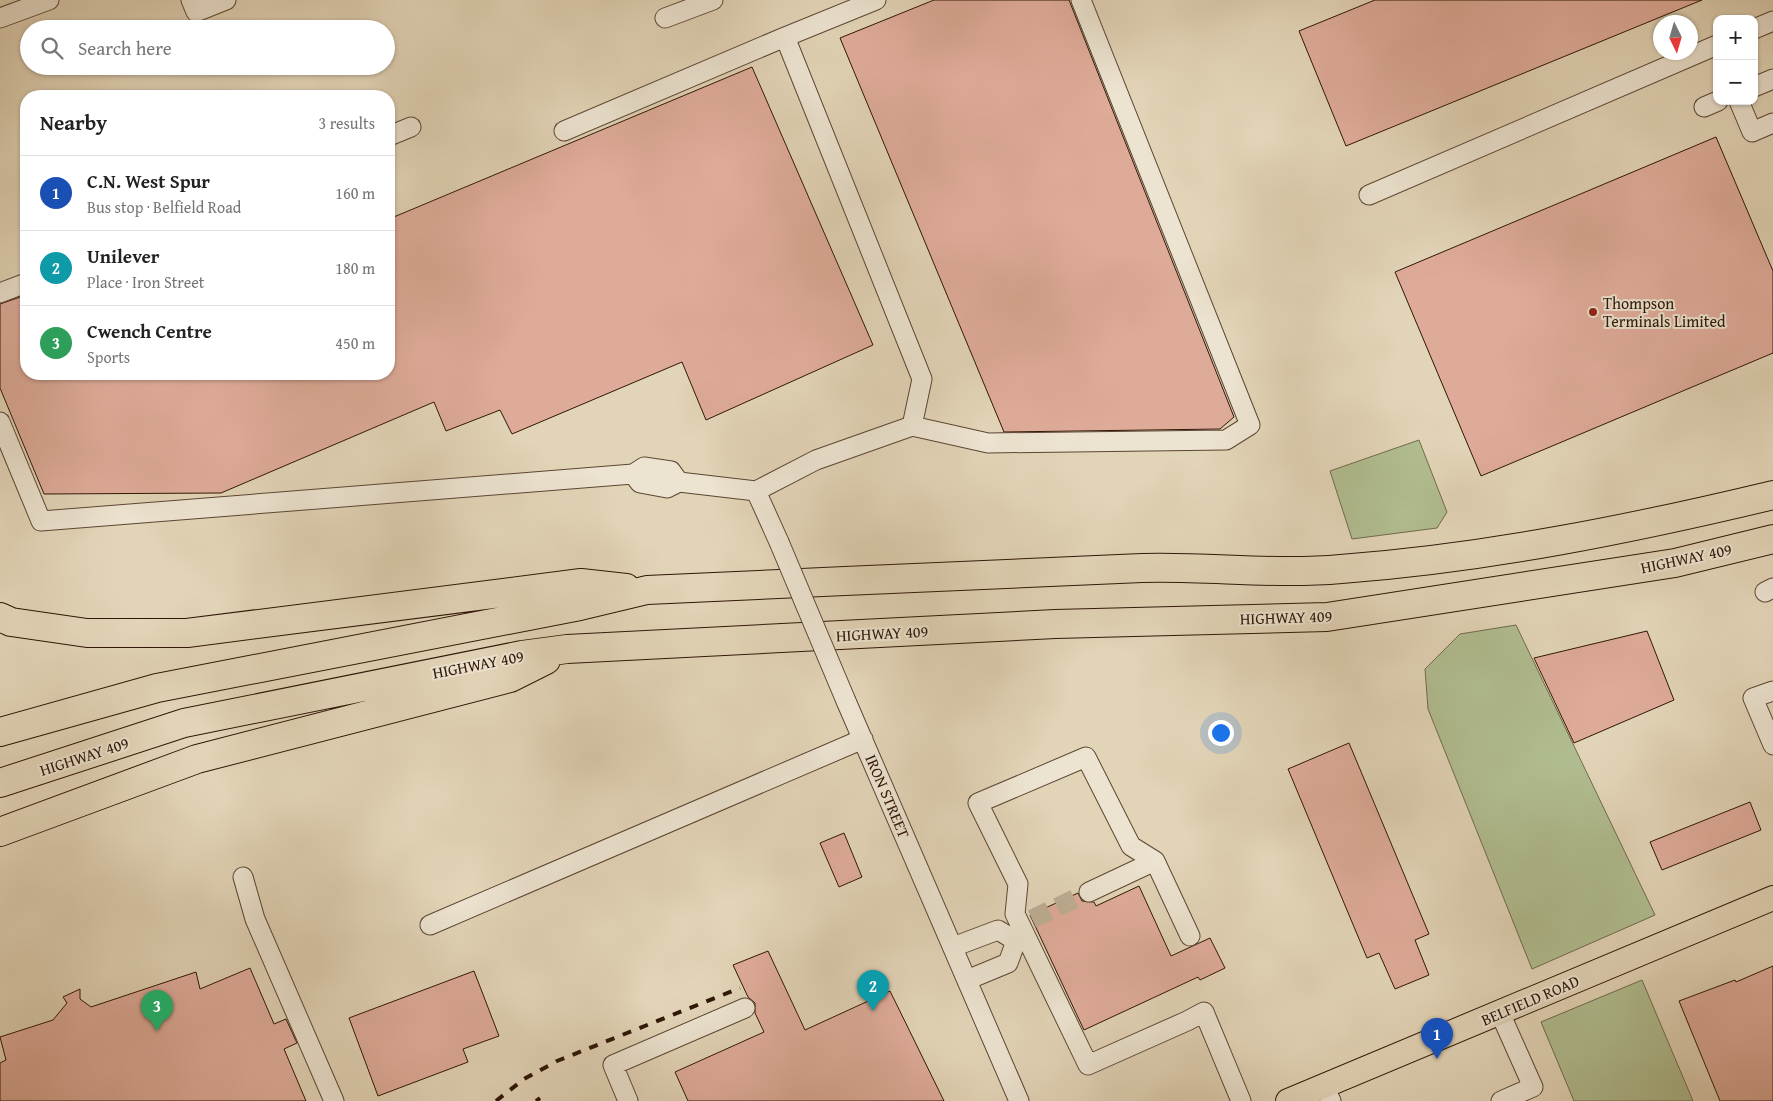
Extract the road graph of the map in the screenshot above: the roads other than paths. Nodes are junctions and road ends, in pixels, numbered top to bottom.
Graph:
1 (49, 0) edge
2 (191, 0) edge
3 (226, 0) edge
4 (713, 0) edge
5 (876, 0) edge
6 (1081, 0) edge
7 (0, 18) edge
8 (665, 18) dead end
9 (1773, 21) edge
10 (1758, 27) edge
11 (785, 37) junction
12 (1713, 47) edge
13 (1773, 79) edge
14 (1758, 85) edge
15 (1740, 105) edge
16 (1773, 123) edge
17 (411, 127) dead end
18 (564, 131) dead end
19 (395, 134) edge
20 (1369, 195) dead end
21 (20, 285) edge
22 (0, 294) edge
23 (0, 422) edge
24 (912, 426) junction
25 (756, 490) junction
26 (1773, 495) edge
27 (1773, 539) edge
28 (647, 590) junction
29 (0, 617) edge
30 (567, 649) junction
31 (1773, 691) edge
32 (0, 732) edge
33 (863, 738) junction
34 (1773, 745) edge
35 (0, 783) edge
36 (0, 832) edge
37 (1155, 860) junction
38 (243, 877) dead end
39 (1089, 892) tunnel mouth
40 (1773, 898) edge
41 (430, 924) dead end
42 (1024, 930) junction
43 (1190, 936) dead end
44 (953, 947) junction
45 (967, 980) junction
46 (745, 1008) dead end
47 (1500, 1013) junction
48 (1328, 1093) edge
49 (1536, 1094) edge
50 (334, 1101) edge
51 (628, 1101) edge
52 (1019, 1101) edge
53 (1241, 1101) edge
54 (1288, 1101) edge
55 (1501, 1101) edge

1 - 7 street
2 - 3 street
4 - 8 street
5 - 11 street
6 - 24 street
9 - 10 street
11 - 18 street
11 - 24 street
12 - 20 street
13 - 14 street
15 - 16 street
17 - 19 street
21 - 22 street
23 - 25 street
24 - 25 street
25 - 33 street, IRON STREET, bridge
26 - 28 highway
27 - 30 highway, HIGHWAY 409
28 - 29 highway
28 - 32 highway
30 - 35 highway, HIGHWAY 409
30 - 36 highway
31 - 34 street
33 - 41 street
33 - 44 street, IRON STREET
37 - 39 street
37 - 42 street
37 - 43 street
38 - 50 street
40 - 47 main road, BELFIELD ROAD
42 - 44 street
42 - 45 street
42 - 53 street
44 - 45 street, IRON STREET
45 - 52 street, IRON STREET
46 - 51 street
47 - 48 main road, BELFIELD ROAD
47 - 49 street
48 - 54 main road, BELFIELD ROAD
49 - 55 street

